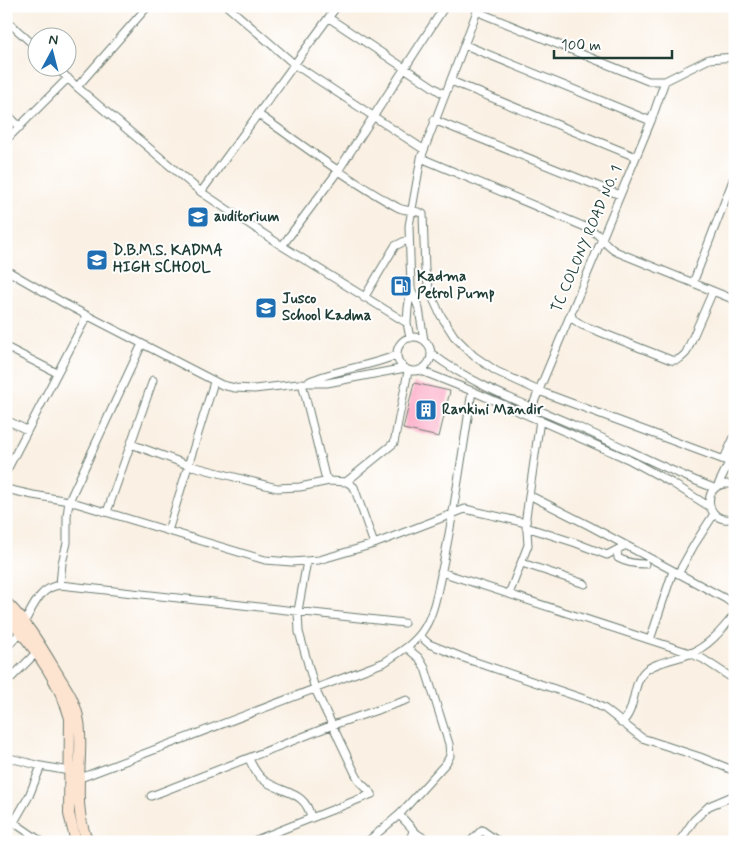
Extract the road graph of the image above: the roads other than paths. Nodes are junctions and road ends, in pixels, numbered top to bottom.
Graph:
1 (148, 6) edge
2 (227, 6) edge
3 (337, 6) edge
4 (445, 6) edge
5 (478, 7) edge
6 (329, 18) junction
7 (6, 20) edge
8 (28, 40) edge
9 (465, 45) junction
10 (735, 57) edge
11 (294, 64) junction
12 (404, 68) junction
13 (68, 78) joint
14 (451, 81) junction
15 (665, 81) junction
16 (77, 87) junction
17 (445, 95) junction
18 (6, 113) edge
19 (258, 114) junction
20 (373, 117) junction
21 (434, 120) junction
22 (651, 121) junction
23 (20, 127) junction
24 (6, 140) edge
25 (423, 150) junction
26 (636, 157) junction
27 (421, 158) junction
28 (338, 171) junction
29 (735, 175) edge
30 (201, 192) junction
31 (620, 195) junction
32 (411, 211) junction
33 (410, 239) junction
34 (602, 239) junction
35 (282, 246) junction
36 (6, 270) edge
37 (693, 283) junction
38 (411, 288) junction
39 (713, 291) junction
40 (364, 298) junction
41 (735, 300) edge
42 (571, 314) junction
43 (87, 316) junction
44 (407, 323) junction
45 (410, 338) junction
46 (424, 340) junction
47 (142, 344) junction
48 (6, 347) edge
49 (432, 353) junction
50 (397, 355) junction
51 (406, 369) junction
52 (419, 370) junction
53 (57, 373) junction
54 (153, 380) dead end
55 (214, 382) junction
56 (305, 383) junction
57 (472, 391) junction
58 (539, 391) junction
59 (532, 407) junction
60 (6, 420) edge
61 (540, 420) junction
62 (27, 430) junction
63 (735, 435) edge
64 (131, 444) junction
65 (735, 450) edge
66 (730, 461) edge
67 (188, 465) junction
68 (6, 472) edge
69 (329, 481) junction
70 (346, 482) junction
71 (735, 485) edge
72 (716, 487) junction
73 (6, 488) edge
74 (529, 495) junction
75 (70, 501) junction
76 (710, 507) junction
77 (107, 512) junction
78 (454, 513) junction
79 (714, 514) junction
80 (733, 520) edge
81 (526, 525) junction
82 (168, 531) junction
83 (374, 544) junction
84 (626, 545) junction
85 (617, 550) junction
86 (306, 561) junction
87 (522, 563) junction
88 (645, 564) dead end
89 (441, 572) junction
90 (676, 573) junction
91 (585, 584) dead end
92 (60, 585) junction
93 (509, 594) junction
94 (6, 602) edge
95 (735, 606) edge
96 (298, 612) junction
97 (6, 614) edge
98 (735, 614) edge
99 (404, 623) dead end
100 (22, 627) junction
101 (420, 636) junction
102 (650, 640) junction
103 (6, 648) edge
104 (407, 648) junction
105 (36, 653) junction
106 (691, 654) junction
107 (735, 680) edge
108 (6, 683) edge
109 (315, 689) junction
110 (407, 700) dead end
111 (621, 723) junction
112 (333, 726) junction
113 (6, 757) edge
114 (248, 759) junction
115 (40, 766) junction
116 (735, 771) edge
117 (72, 777) junction
118 (735, 795) edge
119 (151, 796) dead end
120 (399, 815) junction
121 (6, 817) edge
122 (311, 818) junction
123 (14, 822) junction
124 (413, 831) junction
125 (74, 841) edge
126 (42, 842) edge
127 (88, 842) edge
128 (250, 842) edge
129 (367, 842) edge
130 (409, 842) edge
131 (432, 842) edge
132 (470, 842) edge
133 (499, 842) edge
134 (679, 842) edge

1 - 16 street
2 - 11 street
3 - 6 street
4 - 12 street
5 - 9 street
5 - 15 street
6 - 11 street
6 - 12 street
7 - 8 street
9 - 14 street
9 - 22 street
10 - 15 street
11 - 19 street
11 - 20 street
12 - 17 street
12 - 20 street
13 - 16 street
13 - 23 street
14 - 17 street
14 - 26 street
15 - 22 street, TC COLONY ROAD NO. 1
16 - 30 street
17 - 21 street
18 - 23 street
19 - 28 street
19 - 30 street
20 - 25 street
20 - 28 street
21 - 25 street
21 - 31 street
22 - 26 street, TC COLONY ROAD NO. 1
23 - 24 street
25 - 27 street
26 - 31 street, TC COLONY ROAD NO. 1
27 - 32 street
27 - 34 street
28 - 32 street
28 - 35 street
29 - 37 street
30 - 35 street
31 - 34 street, TC COLONY ROAD NO. 1
32 - 33 street
32 - 58 street
33 - 38 street
33 - 40 street
34 - 37 street
34 - 42 street, TC COLONY ROAD NO. 1
35 - 40 street
36 - 43 street
37 - 39 street
38 - 44 street
38 - 46 street
39 - 41 street
39 - 42 street
40 - 44 street
42 - 58 street, TC COLONY ROAD NO. 1
43 - 47 street
43 - 53 street
44 - 45 street
45 - 46 street
45 - 50 street
46 - 49 street
47 - 55 street
47 - 75 street
48 - 53 street
49 - 52 street
49 - 59 street
50 - 51 street
50 - 56 street
51 - 52 street
51 - 56 street
51 - 70 street
52 - 57 street
53 - 62 street
54 - 64 street
55 - 56 street
55 - 67 street
56 - 69 street
57 - 61 street
57 - 78 street
58 - 59 street, TC COLONY ROAD NO. 1
58 - 66 street
59 - 72 street
60 - 62 street
61 - 74 street
61 - 76 street
62 - 68 street
63 - 66 street
64 - 67 street
64 - 77 street
65 - 66 street
66 - 72 street
67 - 69 street
67 - 82 street
69 - 70 street
70 - 83 street
71 - 72 street
72 - 76 street
73 - 75 street
74 - 81 street
74 - 84 street
75 - 77 street
75 - 92 street
76 - 79 street
77 - 82 street
78 - 81 street
78 - 83 street
78 - 89 street
79 - 80 street
79 - 90 street
81 - 85 street
81 - 87 street
82 - 86 street
83 - 86 street
84 - 85 street
84 - 90 street
85 - 88 street
86 - 96 street
87 - 91 street
87 - 93 street
89 - 93 street
89 - 101 street
90 - 95 street
90 - 102 street
92 - 96 street
92 - 100 street
93 - 102 street
94 - 100 main road
96 - 99 street
96 - 109 street
97 - 100 main road
98 - 106 street
100 - 103 street
100 - 105 main road
100 - 117 main road
101 - 104 street
101 - 111 street
102 - 106 street
104 - 109 street
104 - 120 street
105 - 108 street
105 - 117 main road
106 - 107 street
106 - 111 street
109 - 112 street
109 - 117 street
110 - 112 street
111 - 116 street
112 - 114 street
112 - 122 street
113 - 115 street
114 - 119 street
114 - 122 street
115 - 117 street
115 - 123 street
117 - 125 main road
117 - 127 main road
118 - 134 street
120 - 124 street
120 - 129 street
121 - 123 street
122 - 128 street
123 - 126 street
124 - 130 street
124 - 131 street
132 - 133 street

